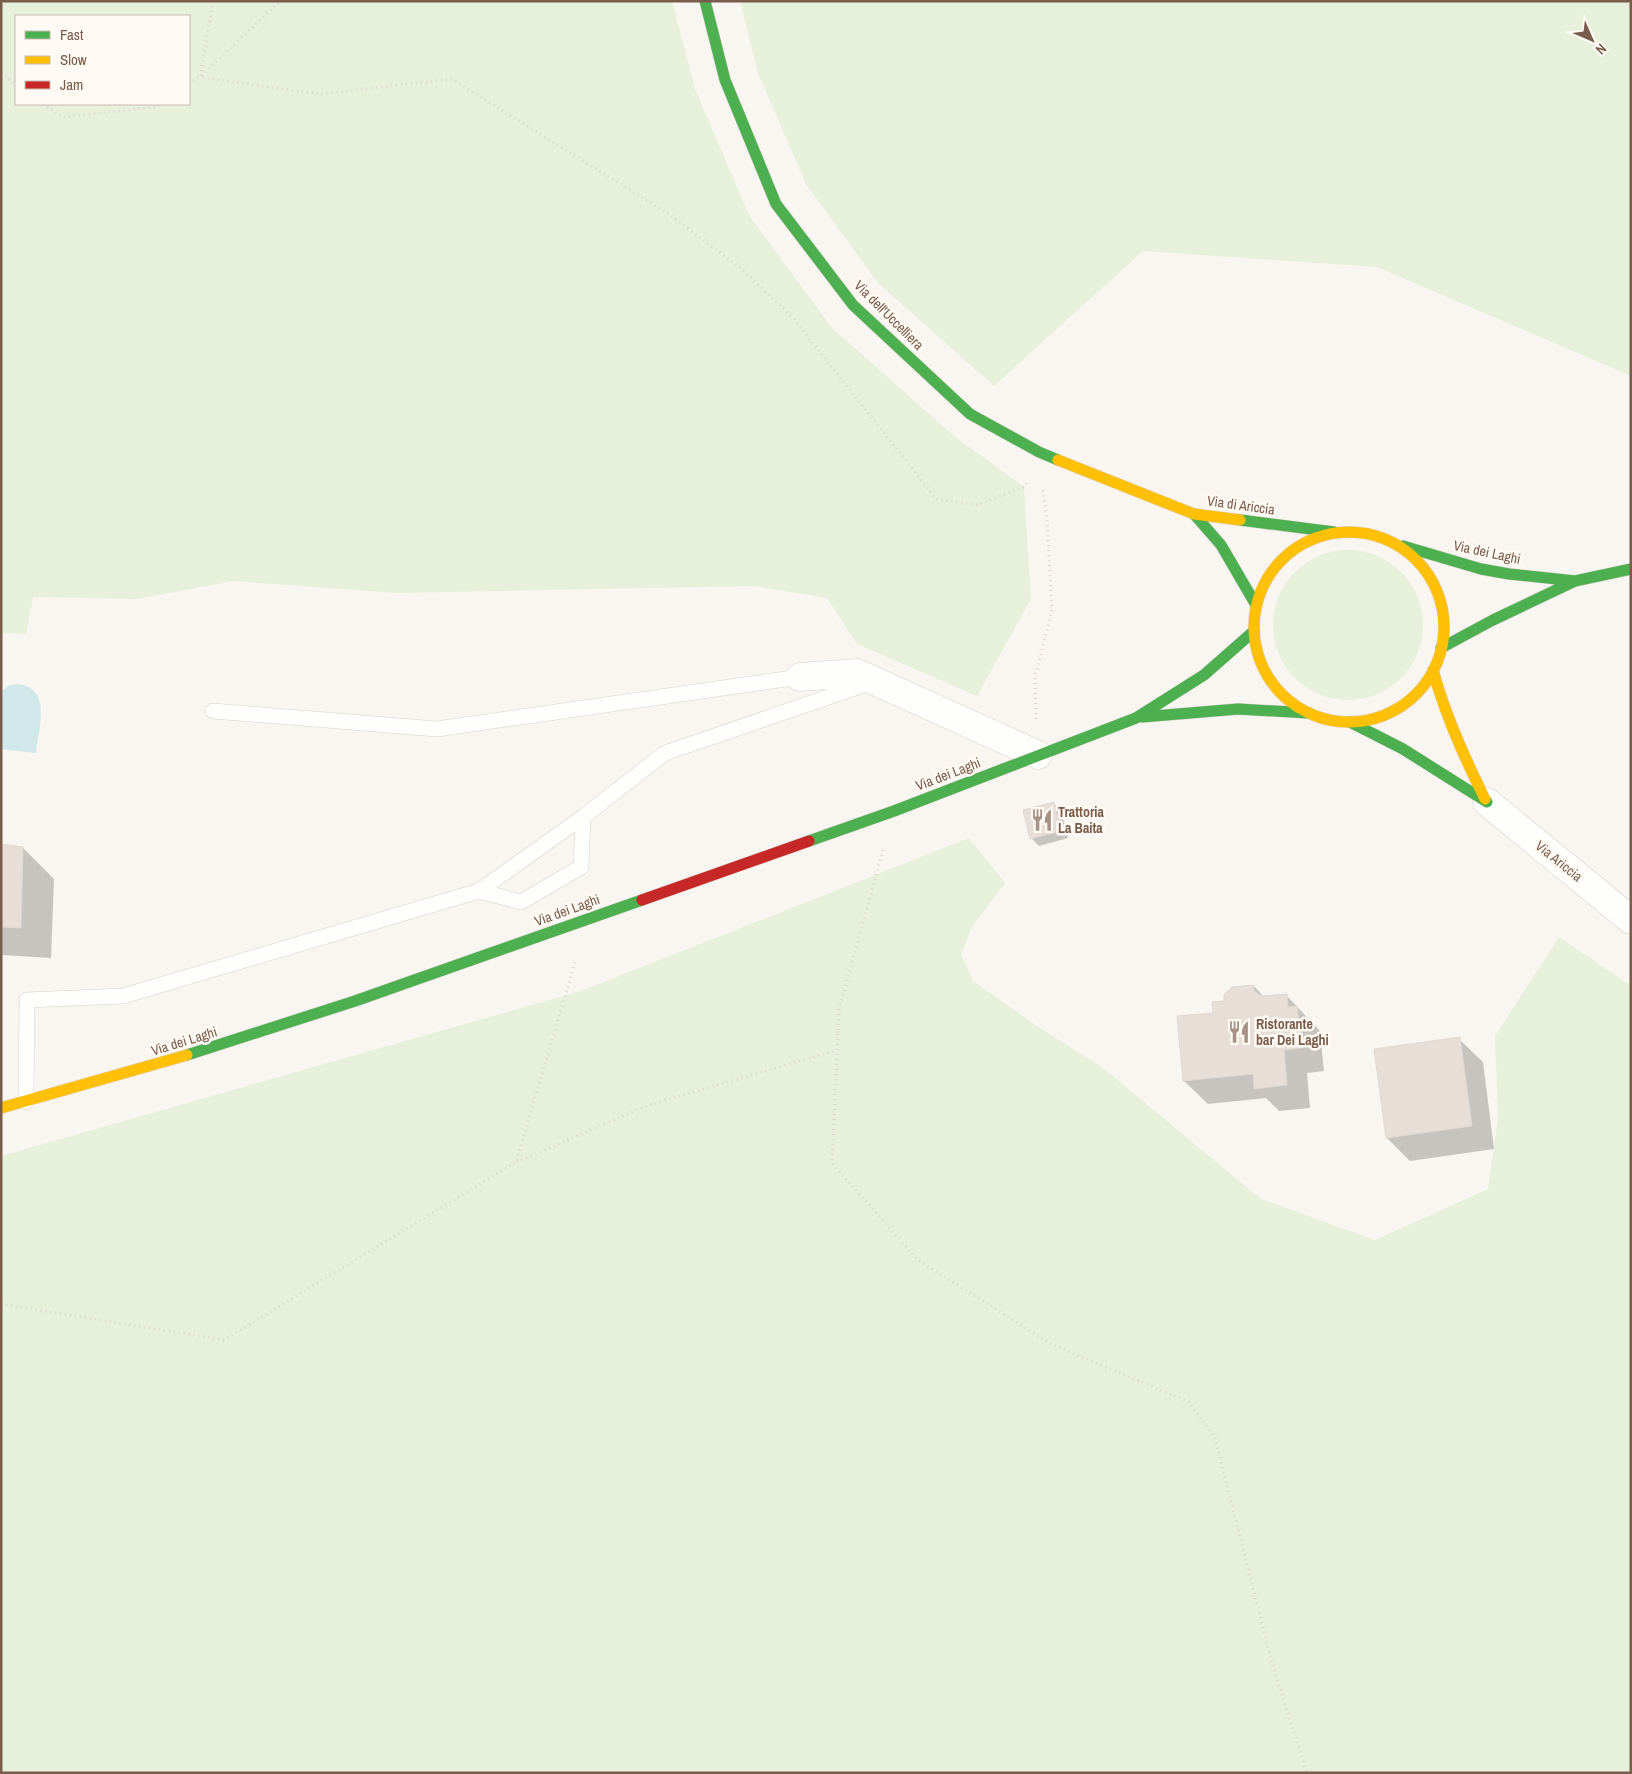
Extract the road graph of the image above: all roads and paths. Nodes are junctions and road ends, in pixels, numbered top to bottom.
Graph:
1 (213, 1) edge
2 (280, 1) edge
3 (705, 1) edge
4 (1, 73) edge
5 (200, 76) junction
6 (15, 83) edge
7 (190, 83) edge
8 (44, 105) edge
9 (157, 105) edge
10 (1039, 452) junction
11 (1194, 514) junction
12 (1334, 532) junction
13 (1395, 543) junction
14 (1631, 569) edge
15 (1575, 581) junction
16 (1256, 605) junction
17 (1254, 631) junction
18 (1441, 648) junction
19 (1433, 670) junction
20 (800, 677) joint
21 (877, 681) junction
22 (213, 711) dead end
23 (1309, 714) junction
24 (1136, 718) junction
25 (1350, 722) junction
26 (1038, 755) junction
27 (1487, 802) junction
28 (894, 810) junction
29 (583, 817) junction
30 (479, 891) junction
31 (589, 918) junction
32 (1631, 920) edge
33 (837, 1050) junction
34 (26, 1102) junction
35 (1, 1108) edge
36 (516, 1162) junction
37 (1, 1304) edge
38 (1307, 1773) edge

1 - 5 path
2 - 5 path
3 - 10 main road, Via dell'Uccelliera
4 - 6 path
5 - 7 path
5 - 10 path
8 - 9 path
10 - 11 main road, Via dell'Uccelliera
10 - 26 path
11 - 12 main road, Via di Ariccia
11 - 16 main road, Via di Ariccia
12 - 13 main road, Via di Ariccia
12 - 16 main road
13 - 15 main road, Via dei Laghi
13 - 18 main road
14 - 15 main road, Via dei Laghi
15 - 18 main road, Via dei Laghi
16 - 17 main road
17 - 23 main road
17 - 24 main road, Via dei Laghi
18 - 19 main road
19 - 25 main road
19 - 27 main road, Via Ariccia
20 - 21 street
20 - 22 lane
21 - 26 street
21 - 29 lane
23 - 24 main road, Via dei Laghi
23 - 25 main road
24 - 26 main road, Via dei Laghi
25 - 27 main road, Via Ariccia
26 - 28 main road, Via dei Laghi
27 - 32 street, Via Ariccia
28 - 31 main road, Via dei Laghi
28 - 33 path
29 - 30 lane
29 - 30 lane
30 - 34 lane
31 - 34 main road, Via dei Laghi
31 - 36 path
33 - 36 path
33 - 38 path
34 - 35 main road, Via dei Laghi
36 - 37 path

